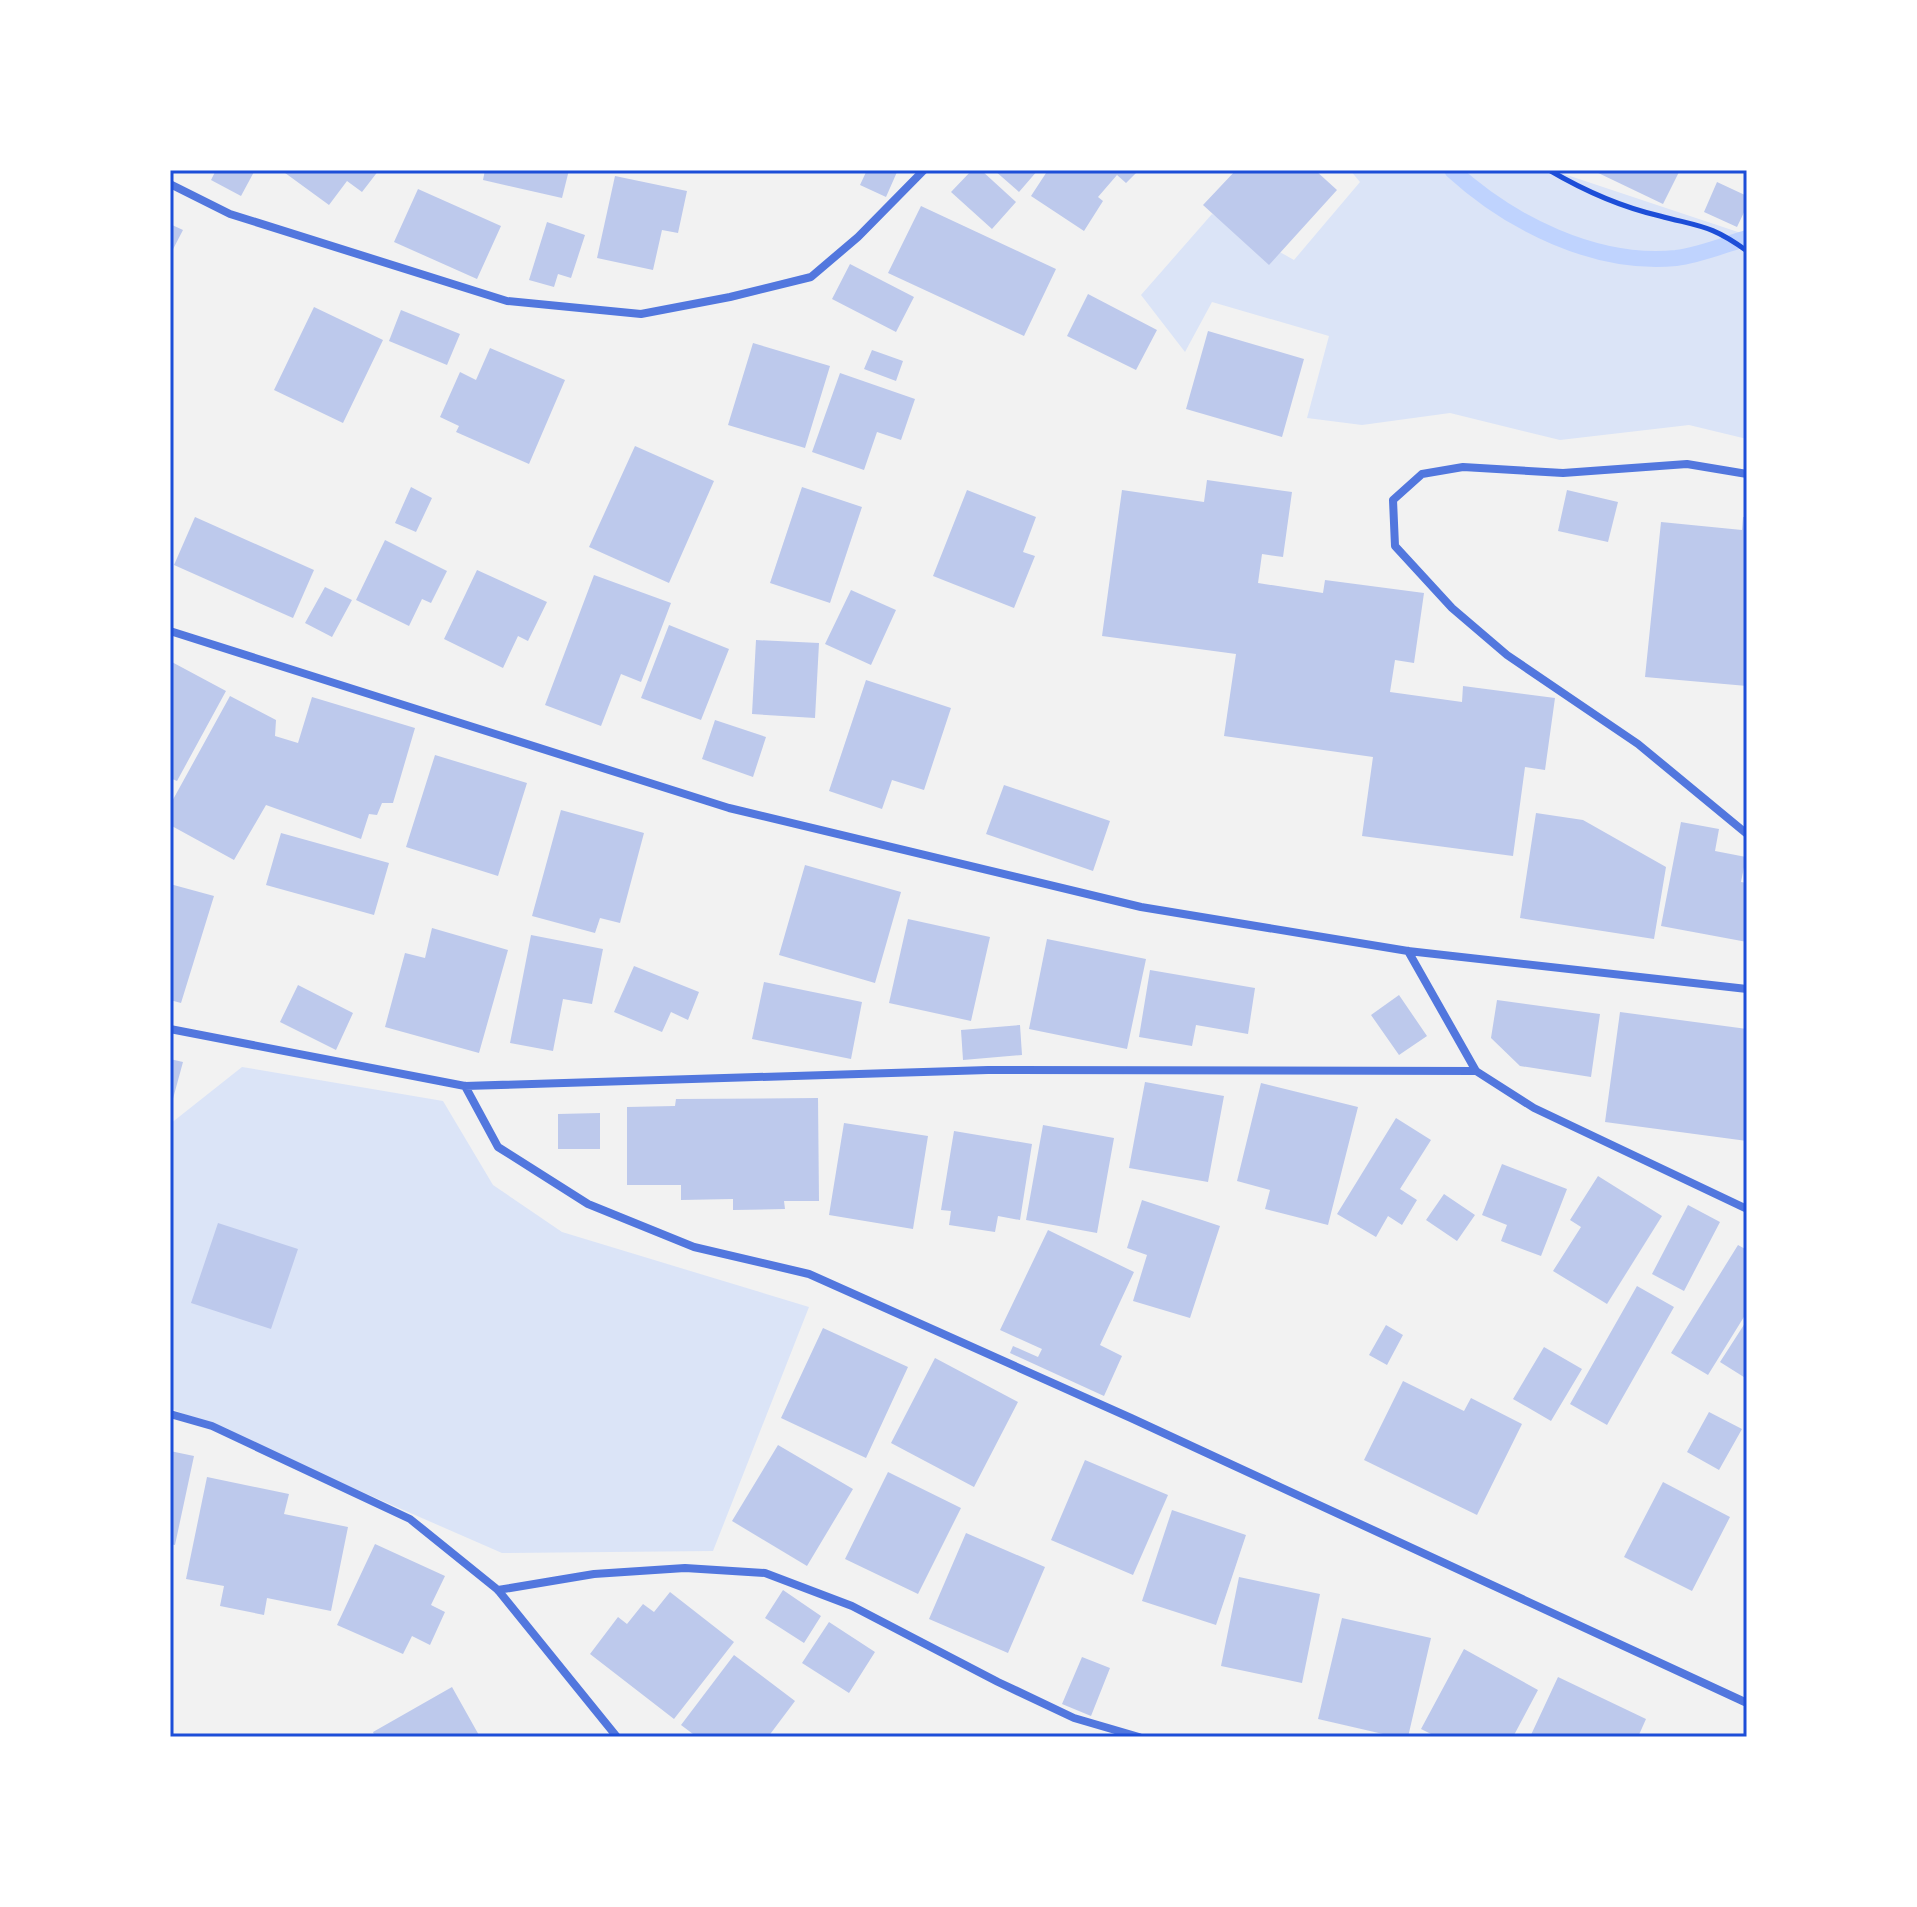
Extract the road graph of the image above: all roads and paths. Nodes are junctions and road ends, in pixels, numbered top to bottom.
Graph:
1 (924, 170) edge
2 (1549, 170) edge
3 (170, 184) edge
4 (1747, 251) edge
5 (1747, 474) edge
6 (170, 631) edge
7 (1747, 834) edge
8 (1408, 951) junction
9 (1747, 989) edge
10 (170, 1029) edge
11 (1476, 1071) junction
12 (465, 1086) junction
13 (1747, 1209) edge
14 (170, 1414) edge
15 (498, 1590) junction
16 (1747, 1703) edge
17 (617, 1737) edge
18 (1139, 1737) edge

1 - 3 street
2 - 4 path
5 - 7 street
6 - 8 street
8 - 9 street
8 - 11 street
10 - 12 street
11 - 12 street
11 - 13 street
12 - 16 street
14 - 15 street
15 - 17 street
15 - 18 street

